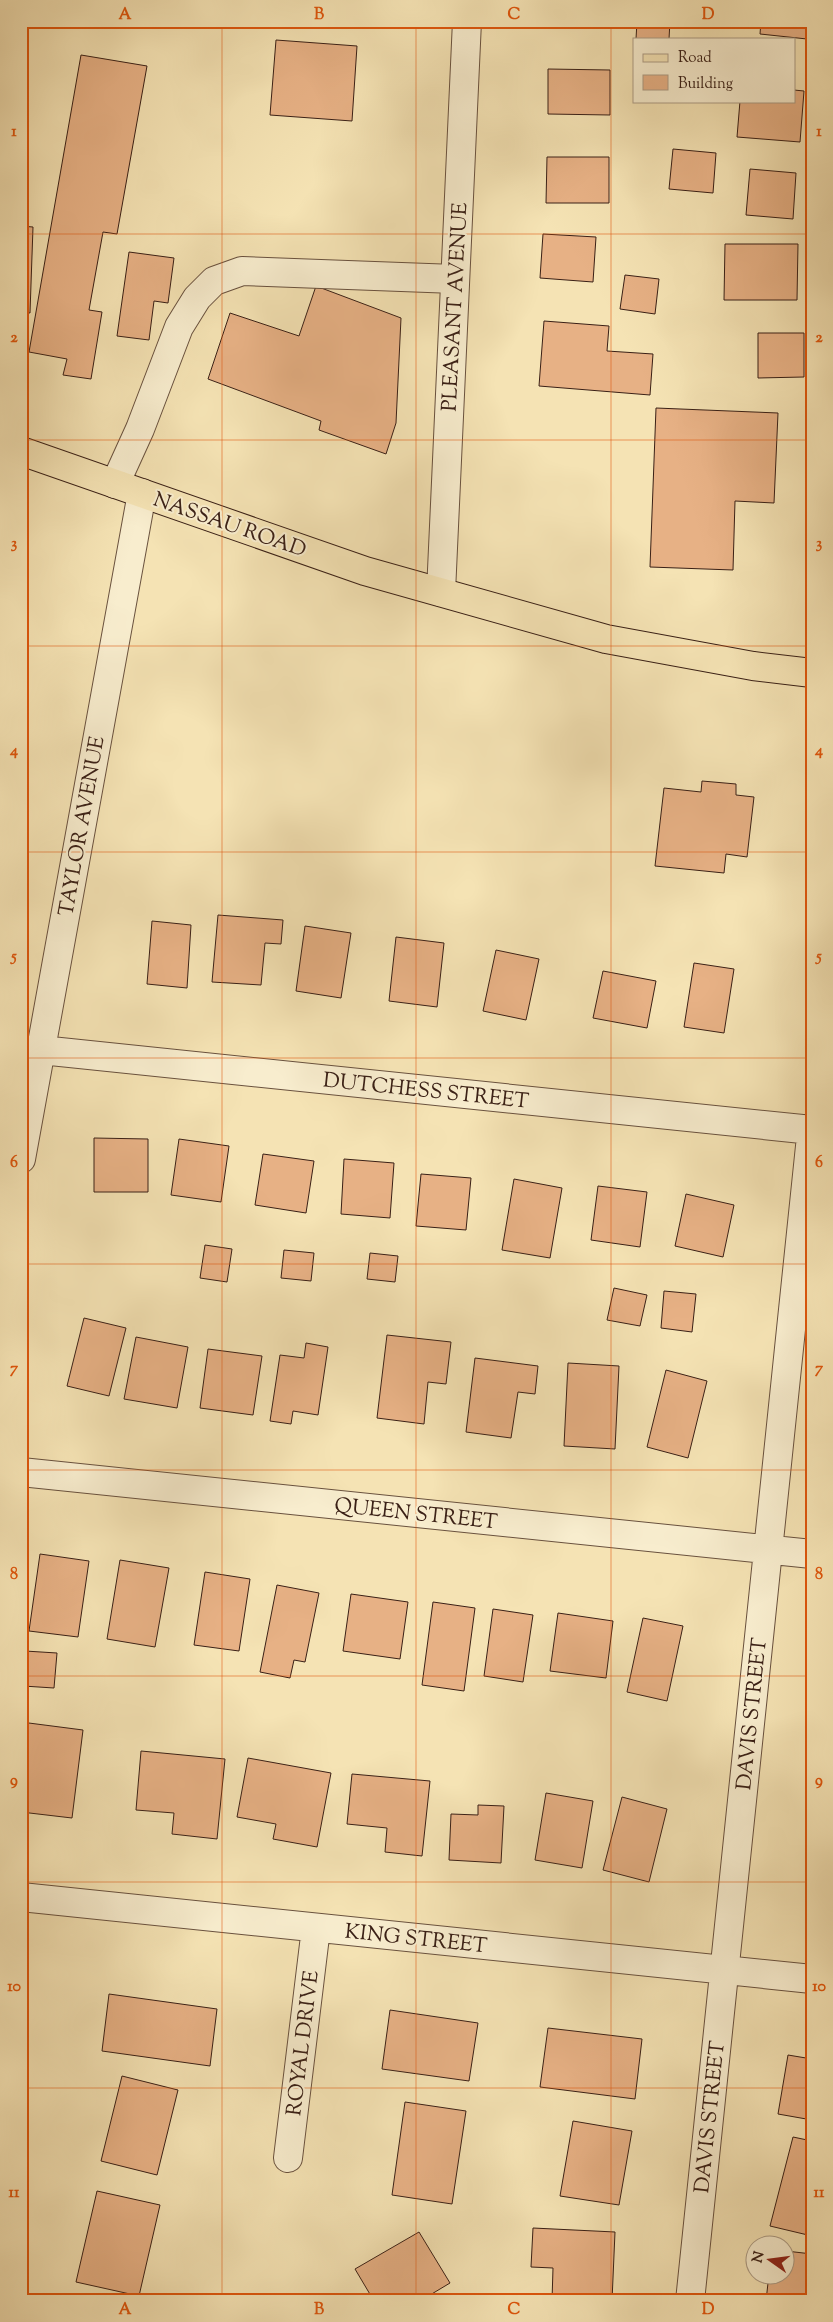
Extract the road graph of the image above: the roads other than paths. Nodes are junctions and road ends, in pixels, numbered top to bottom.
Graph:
1 (467, 21) edge
2 (455, 278) junction
3 (21, 452) edge
4 (115, 484) junction
5 (142, 493) junction
6 (441, 592) junction
7 (812, 673) edge
8 (41, 1050) junction
9 (812, 1129) edge
10 (21, 1159) edge
11 (21, 1472) edge
12 (768, 1550) junction
13 (812, 1554) edge
14 (21, 1897) edge
15 (316, 1928) junction
16 (724, 1970) junction
17 (812, 1979) edge
18 (288, 2158) dead end
19 (690, 2301) edge

1 - 2 street, PLEASANT AVENUE
2 - 4 street
2 - 6 street, PLEASANT AVENUE
3 - 4 main road, NASSAU ROAD
4 - 5 main road, NASSAU ROAD
5 - 6 main road, NASSAU ROAD
5 - 8 street, TAYLOR AVENUE
6 - 7 main road, NASSAU ROAD
8 - 9 street, DUTCHESS STREET
8 - 10 street, TAYLOR AVENUE
9 - 12 street, DAVIS STREET
11 - 12 street, QUEEN STREET
12 - 13 street, QUEEN STREET
12 - 16 street, DAVIS STREET
14 - 15 street, KING STREET
15 - 16 street, KING STREET
15 - 18 street, ROYAL DRIVE
16 - 17 street, KING STREET
16 - 19 street, DAVIS STREET

